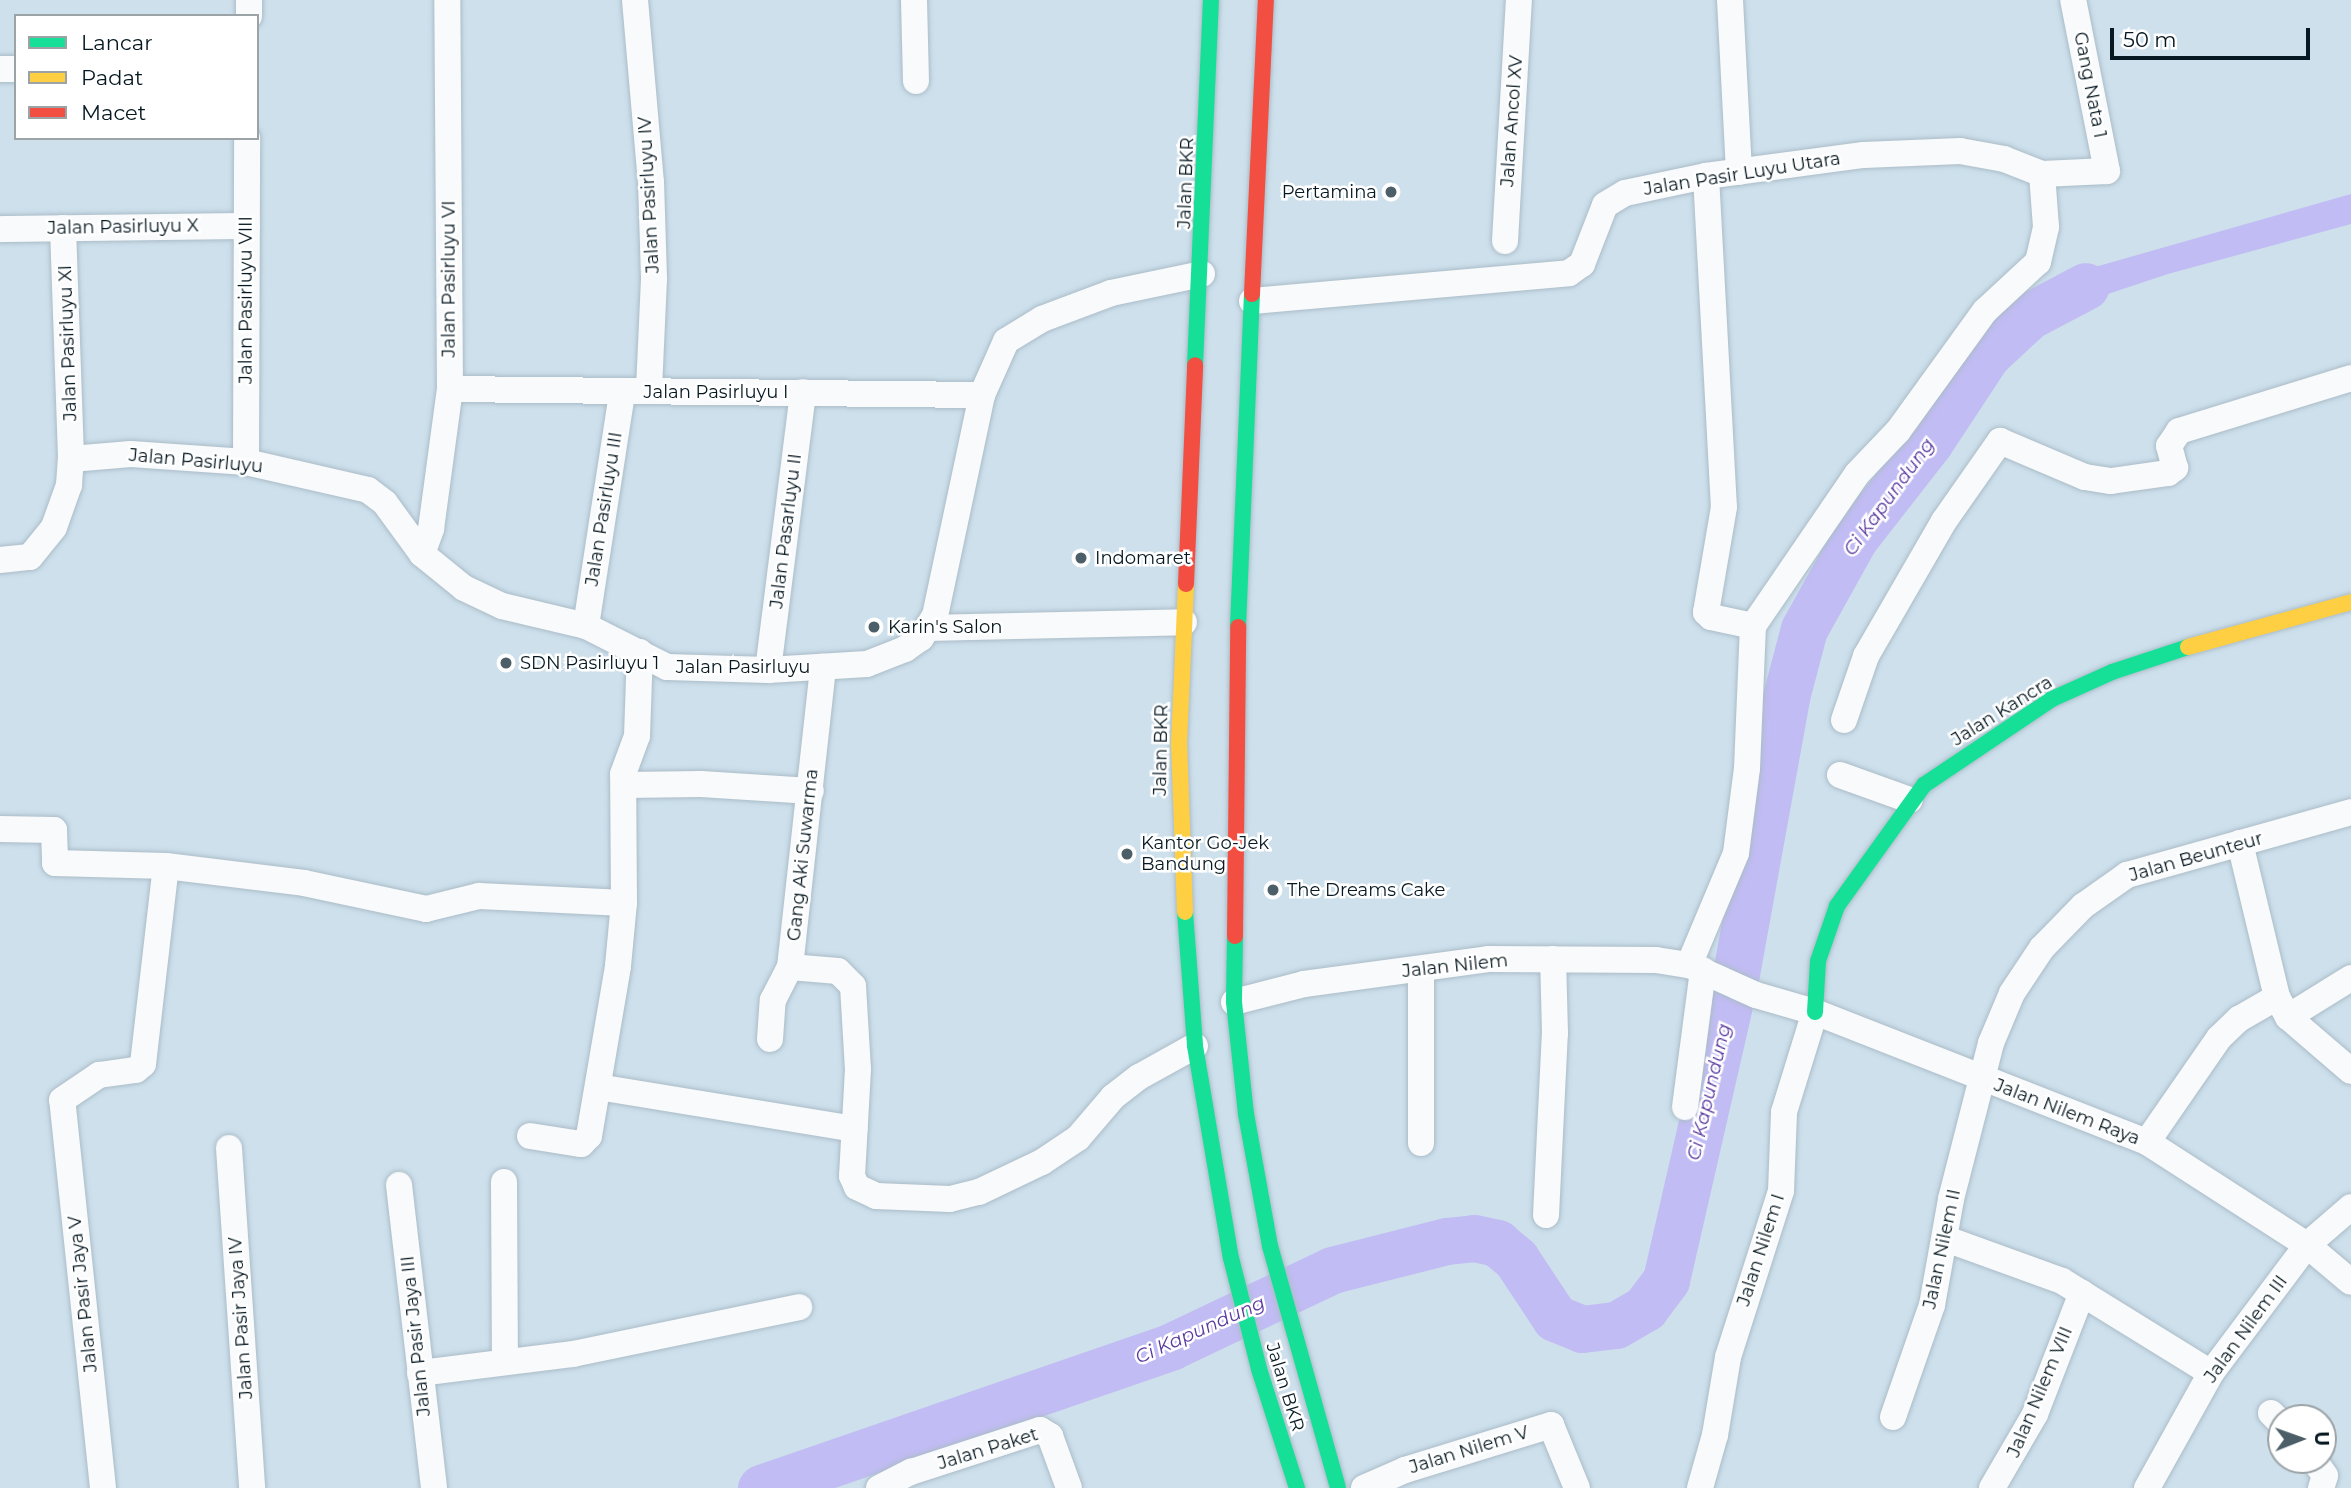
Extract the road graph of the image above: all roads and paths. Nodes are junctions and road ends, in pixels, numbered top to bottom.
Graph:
1 (447, 0) edge
2 (635, 0) edge
3 (914, 0) edge
4 (1212, 0) edge
5 (1266, 0) edge
6 (1520, 0) edge
7 (1730, 0) edge
8 (1737, 0) edge
9 (2073, 0) edge
10 (916, 81) dead end
11 (247, 140) edge
12 (2107, 171) joint
13 (1739, 172) junction
14 (2042, 174) junction
15 (1706, 176) junction
16 (247, 226) junction
17 (64, 228) junction
18 (0, 229) edge
19 (1505, 241) dead end
20 (1202, 274) junction
21 (1252, 301) junction
22 (2351, 378) edge
23 (450, 389) junction
24 (649, 390) junction
25 (803, 392) junction
26 (622, 393) junction
27 (982, 395) junction
28 (71, 459) junction
29 (246, 462) junction
30 (422, 554) junction
31 (0, 560) edge
32 (2351, 602) edge
33 (1184, 622) junction
34 (586, 626) junction
35 (1753, 626) junction
36 (929, 628) junction
37 (640, 652) junction
38 (823, 667) junction
39 (768, 670) junction
40 (1844, 720) dead end
41 (1840, 775) dead end
42 (624, 785) junction
43 (811, 791) junction
44 (1910, 800) junction
45 (2351, 812) edge
46 (0, 829) edge
47 (2240, 843) junction
48 (166, 866) junction
49 (624, 903) junction
50 (1553, 959) junction
51 (790, 967) junction
52 (1421, 969) junction
53 (1700, 969) junction
54 (2351, 978) edge
55 (1756, 995) joint
56 (1234, 1002) junction
57 (2283, 1007) junction
58 (1815, 1012) junction
59 (770, 1039) dead end
60 (1195, 1046) junction
61 (2351, 1071) edge
62 (1979, 1079) junction
63 (598, 1087) junction
64 (1685, 1107) dead end
65 (855, 1129) junction
66 (530, 1136) dead end
67 (2147, 1142) junction
68 (1421, 1143) dead end
69 (229, 1148) dead end
70 (504, 1182) dead end
71 (399, 1185) dead end
72 (2351, 1207) edge
73 (1546, 1215) dead end
74 (1946, 1239) junction
75 (2307, 1245) junction
76 (2346, 1268) edge
77 (2082, 1293) junction
78 (799, 1307) dead end
79 (505, 1359) junction
80 (419, 1373) junction
81 (2211, 1373) junction
82 (1894, 1417) dead end
83 (921, 1480) edge
84 (103, 1488) edge
85 (253, 1488) edge
86 (435, 1488) edge
87 (879, 1488) edge
88 (1069, 1488) edge
89 (1297, 1488) edge
90 (1338, 1488) edge
91 (1364, 1488) edge
92 (1577, 1488) edge
93 (1700, 1488) edge
94 (1992, 1488) edge
95 (2147, 1488) edge

1 - 23 street, Jalan Pasirluyu VI
2 - 24 street, Jalan Pasirluyu IV
3 - 10 street
4 - 20 main road, Jalan BKR
5 - 21 main road, Jalan BKR
6 - 19 street, Jalan Ancol XV
7 - 8 street
7 - 13 street
9 - 12 street, Gang Nata 1
11 - 16 street, Jalan Pasirluyu VIII
12 - 14 street, Jalan Pasir Luyu Utara
13 - 14 street, Jalan Pasir Luyu Utara
13 - 15 street, Jalan Pasir Luyu Utara
14 - 35 street
15 - 21 street, Jalan Pasir Luyu Utara
15 - 35 street
16 - 17 street, Jalan Pasirluyu X
16 - 29 street, Jalan Pasirluyu VIII
17 - 18 street, Jalan Pasirluyu X
17 - 28 street, Jalan Pasirluyu XI
20 - 27 street
20 - 33 main road, Jalan BKR
21 - 56 main road, Jalan BKR
22 - 40 street
23 - 26 street, Jalan Pasirluyu I
23 - 30 street, Jalan Pasirluyu VI
24 - 25 street, Jalan Pasirluyu I
24 - 26 street, Jalan Pasirluyu I
25 - 27 street, Jalan Pasirluyu I
25 - 39 street, Jalan Pasarluyu II
26 - 34 street, Jalan Pasirluyu III
27 - 36 street
28 - 29 street, Jalan Pasirluyu
28 - 31 street
29 - 30 street, Jalan Pasirluyu
30 - 34 street, Jalan Pasirluyu
32 - 44 main road, Jalan Kancra
33 - 36 street
33 - 60 main road, Jalan BKR
34 - 37 street, Jalan Pasirluyu
35 - 53 street
36 - 38 street, Jalan Pasirluyu
37 - 39 street, Jalan Pasirluyu
37 - 42 street
38 - 39 street, Jalan Pasirluyu
38 - 43 street, Gang Aki Suwarma
41 - 44 street
42 - 43 street
42 - 49 street
43 - 51 street, Gang Aki Suwarma
44 - 58 main road, Jalan Kancra
45 - 47 street, Jalan Beunteur
46 - 48 street
47 - 57 street
47 - 62 street, Jalan Beunteur
48 - 49 street
48 - 84 street, Jalan Pasir Jaya V
49 - 63 street
50 - 52 street, Jalan Nilem
50 - 53 street, Jalan Nilem
50 - 73 street
51 - 59 street, Gang Aki Suwarma
51 - 65 street
52 - 56 street, Jalan Nilem
52 - 68 street
53 - 55 street, Jalan Nilem
53 - 64 street
54 - 57 street
55 - 58 street, Jalan Nilem Raya
56 - 90 main road, Jalan BKR
57 - 61 street
57 - 67 street
58 - 62 street, Jalan Nilem Raya
58 - 93 street, Jalan Nilem I
60 - 65 street
60 - 89 main road, Jalan BKR
62 - 67 street, Jalan Nilem Raya
62 - 74 street, Jalan Nilem II
63 - 65 street
63 - 66 street
67 - 75 street, Jalan Nilem Raya
69 - 85 street, Jalan Pasir Jaya IV
70 - 79 street
71 - 80 street, Jalan Pasir Jaya III
72 - 75 street, Jalan Nilem III
74 - 77 street
74 - 82 street, Jalan Nilem II
75 - 76 street, Jalan Nilem Raya
75 - 81 street, Jalan Nilem III
77 - 81 street
77 - 94 street, Jalan Nilem VIII
78 - 79 street
79 - 80 street
80 - 86 street, Jalan Pasir Jaya III
81 - 95 street, Jalan Nilem III
83 - 87 street, Jalan Paket
83 - 88 street, Jalan Paket
91 - 92 street, Jalan Nilem V

